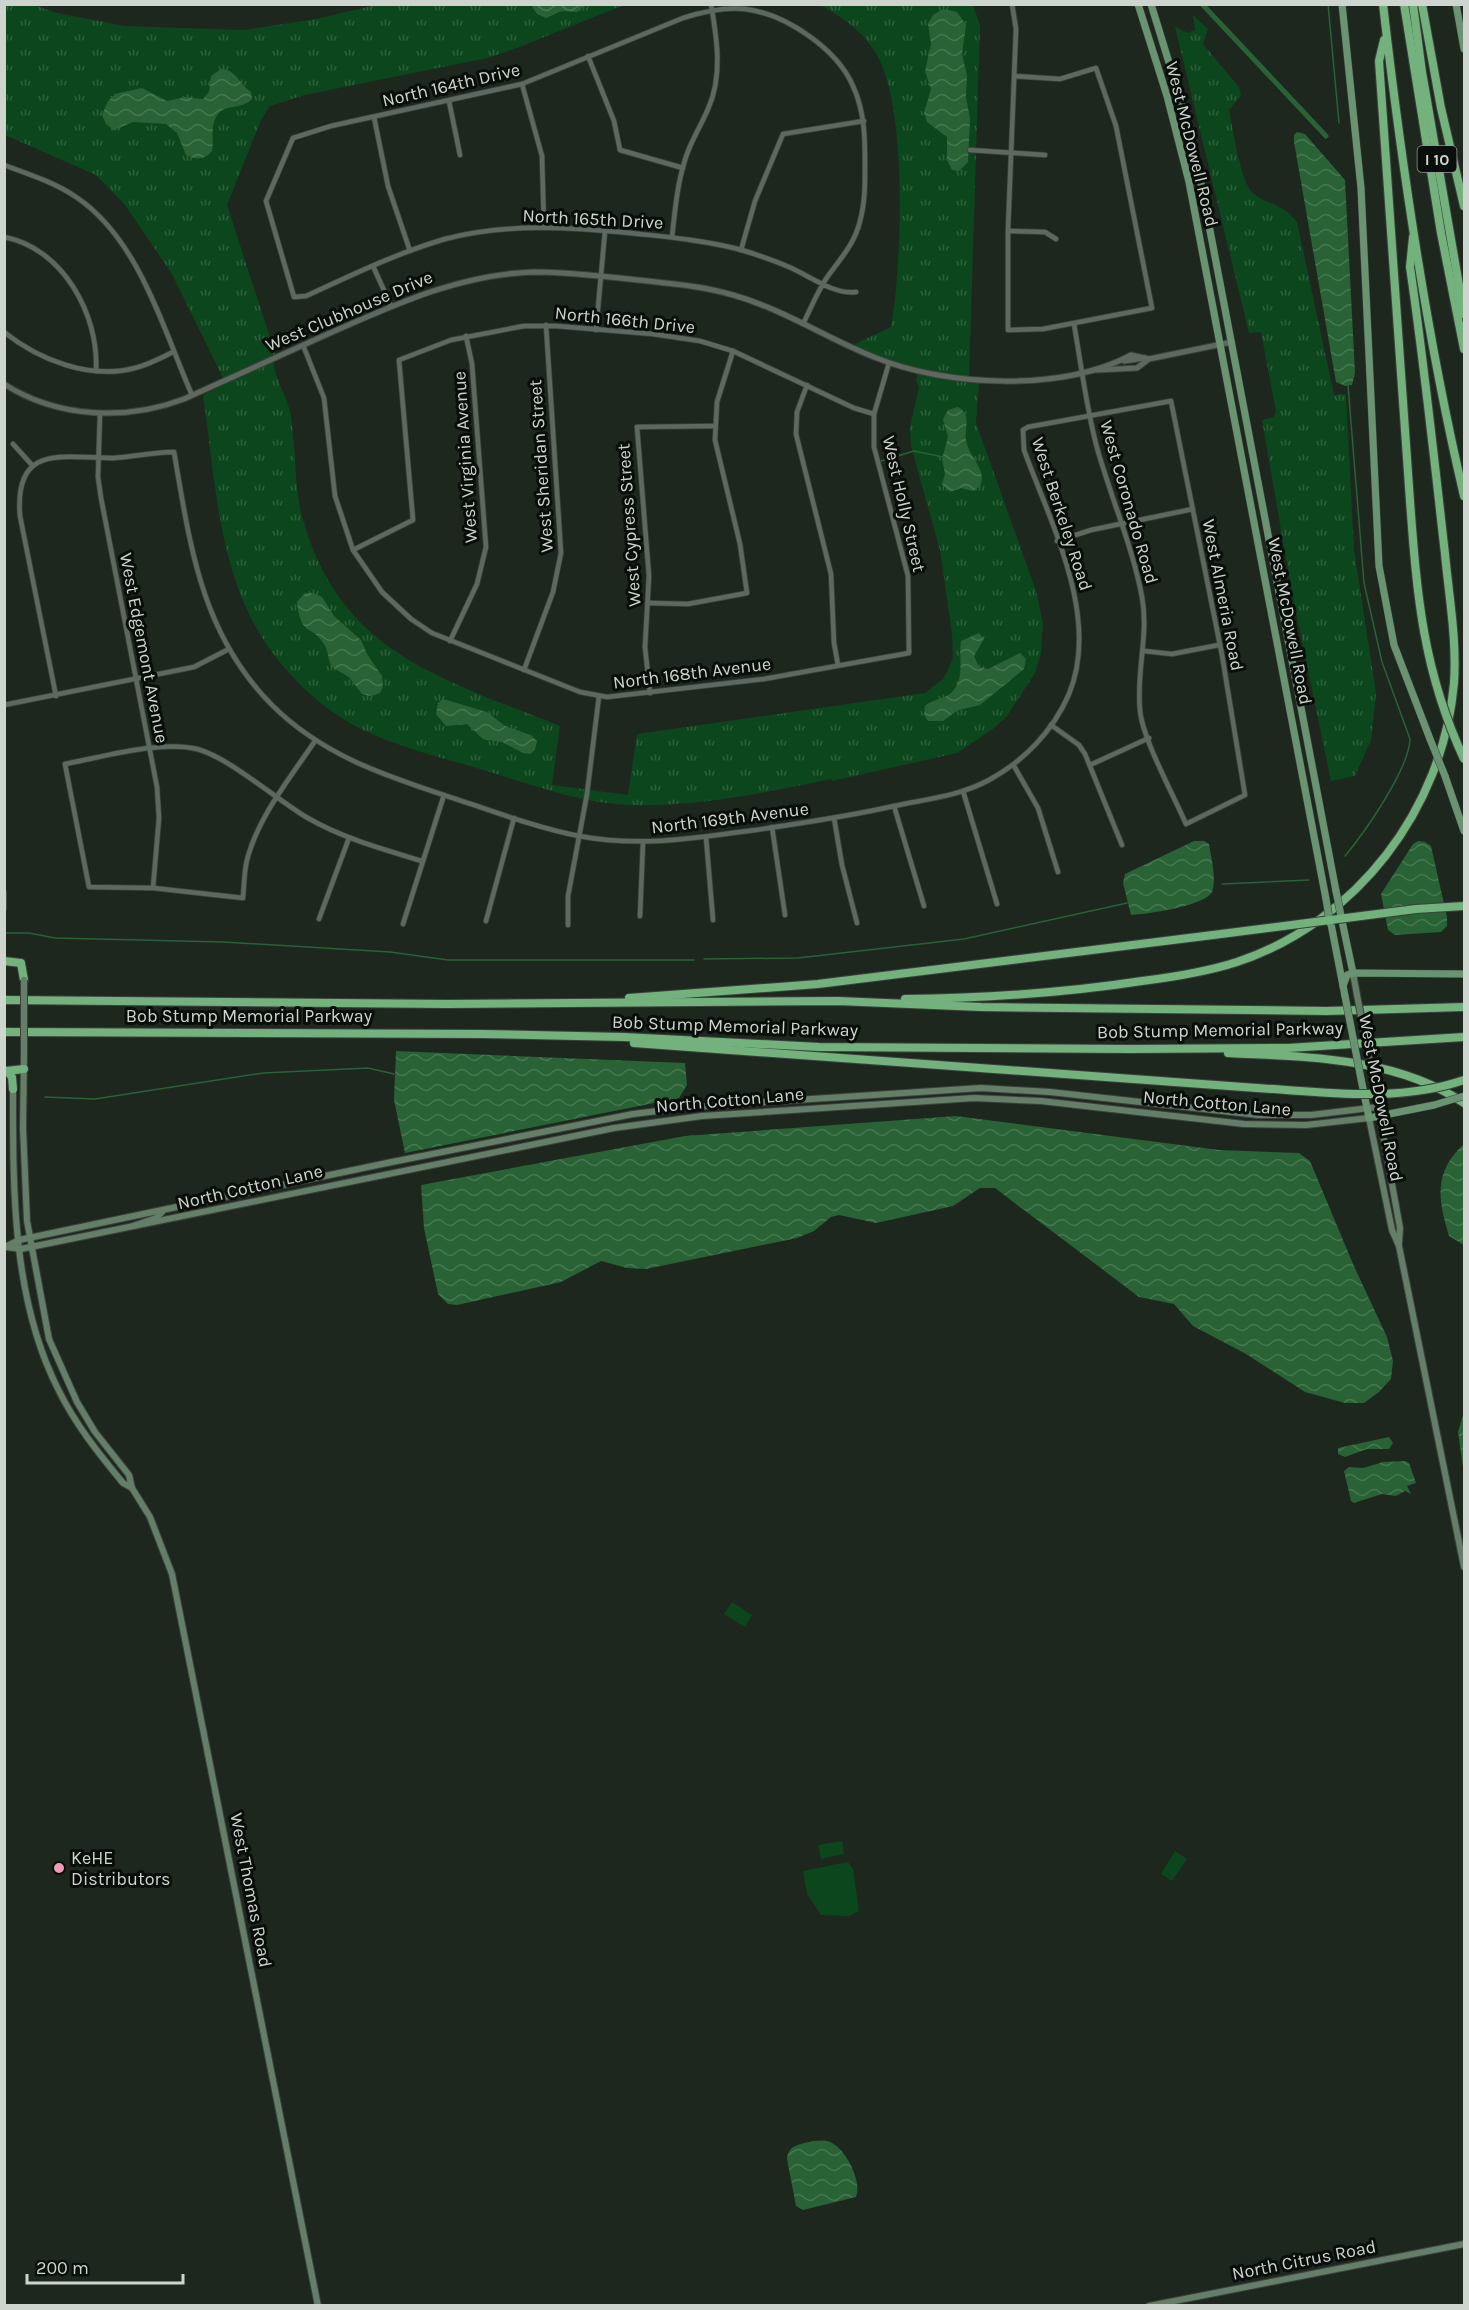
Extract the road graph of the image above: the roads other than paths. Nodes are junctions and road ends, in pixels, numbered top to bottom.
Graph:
1 (711, 4) edge
2 (1012, 4) edge
3 (1138, 4) edge
4 (1151, 4) edge
5 (1342, 4) edge
6 (1383, 4) edge
7 (1404, 4) edge
8 (1413, 4) edge
9 (1422, 4) edge
10 (1456, 4) edge
11 (712, 11) junction
12 (1386, 34) junction
13 (1464, 49) edge
14 (588, 56) junction
15 (1014, 76) junction
16 (522, 84) junction
17 (449, 101) junction
18 (374, 117) junction
19 (864, 120) junction
20 (970, 150) dead end
21 (1011, 153) junction
22 (460, 155) dead end
23 (1045, 155) dead end
24 (4, 165) edge
25 (683, 168) junction
26 (1464, 206) edge
27 (544, 227) junction
28 (605, 231) junction
29 (1008, 231) junction
30 (4, 237) edge
31 (672, 237) junction
32 (1413, 237) junction
33 (1056, 238) dead end
34 (410, 250) junction
35 (741, 250) junction
36 (373, 266) junction
37 (600, 276) junction
38 (824, 284) junction
39 (856, 292) dead end
40 (294, 297) joint
41 (391, 306) junction
42 (1464, 314) edge
43 (803, 324) junction
44 (1074, 324) junction
45 (546, 325) junction
46 (596, 330) junction
47 (4, 332) edge
48 (466, 336) junction
49 (1232, 342) junction
50 (1221, 344) junction
51 (303, 345) junction
52 (1464, 349) edge
53 (733, 351) junction
54 (173, 352) junction
55 (1147, 358) junction
56 (1124, 360) junction
57 (889, 363) junction
58 (1125, 367) junction
59 (1095, 369) junction
60 (96, 370) junction
61 (1083, 372) junction
62 (4, 384) edge
63 (807, 385) junction
64 (192, 395) junction
65 (100, 413) junction
66 (874, 414) junction
67 (1090, 415) junction
68 (714, 426) junction
69 (14, 444) dead end
70 (99, 457) junction
71 (32, 465) junction
72 (1464, 496) edge
73 (1193, 508) junction
74 (1122, 523) junction
75 (1058, 542) junction
76 (353, 550) junction
77 (649, 603) junction
78 (450, 641) junction
79 (1220, 645) junction
80 (229, 649) junction
81 (1144, 651) junction
82 (909, 653) joint
83 (838, 665) junction
84 (524, 670) junction
85 (136, 680) junction
86 (650, 693) junction
87 (56, 696) junction
88 (599, 696) junction
89 (4, 705) edge
90 (1051, 725) junction
91 (1149, 738) junction
92 (315, 741) junction
93 (150, 749) junction
94 (1464, 759) edge
95 (1090, 765) junction
96 (1014, 766) junction
97 (963, 792) junction
98 (444, 795) junction
99 (277, 799) junction
100 (894, 806) junction
101 (514, 818) junction
102 (834, 818) junction
103 (1186, 824) joint
104 (772, 827) junction
105 (1464, 831) edge
106 (580, 836) junction
107 (706, 837) junction
108 (350, 838) junction
109 (643, 842) junction
110 (1122, 845) dead end
111 (422, 861) junction
112 (1058, 872) dead end
113 (153, 888) junction
114 (4, 892) edge
115 (997, 904) dead end
116 (924, 906) dead end
117 (1464, 906) edge
118 (5, 908) edge
119 (785, 915) dead end
120 (640, 916) dead end
121 (319, 919) dead end
122 (486, 921) dead end
123 (713, 921) dead end
124 (856, 923) dead end
125 (403, 924) dead end
126 (568, 925) dead end
127 (4, 961) edge
128 (1353, 973) junction
129 (1464, 974) edge
130 (24, 980) joint
131 (1343, 986) junction
132 (4, 1000) edge
133 (838, 1001) junction
134 (608, 1002) junction
135 (1464, 1007) edge
136 (4, 1032) edge
137 (1464, 1037) edge
138 (595, 1038) junction
139 (1130, 1049) junction
140 (24, 1069) junction
141 (5, 1071) edge
142 (1464, 1080) edge
143 (13, 1089) joint
144 (1464, 1096) edge
145 (1464, 1103) edge
146 (1378, 1107) junction
147 (1367, 1109) junction
148 (1379, 1117) junction
149 (1369, 1118) junction
150 (162, 1212) junction
151 (131, 1228) junction
152 (30, 1238) junction
153 (19, 1240) junction
154 (1399, 1246) junction
155 (5, 1247) edge
156 (32, 1247) junction
157 (21, 1249) junction
158 (132, 1488) junction
159 (1464, 1568) edge
160 (1464, 2244) edge
161 (318, 2306) edge
162 (1149, 2306) edge

1 - 11 street
2 - 15 street
3 - 50 main road, West McDowell Road
4 - 49 main road, West McDowell Road
5 - 105 main road, bridge
6 - 12 highway, I 10
7 - 52 highway
8 - 42 highway, I 10
9 - 26 highway
10 - 13 main road
11 - 14 street, North 164th Drive
11 - 19 street
11 - 25 street
12 - 32 highway, I 10
12 - 94 highway, bridge
14 - 16 street, North 164th Drive
14 - 25 street
15 - 21 street
15 - 44 street
16 - 17 street, North 164th Drive
16 - 27 street
17 - 18 street, North 164th Drive
17 - 22 street
18 - 34 street
18 - 40 street, North 164th Drive
19 - 35 street
19 - 38 street
20 - 21 street
21 - 23 street
21 - 29 street
24 - 54 street
25 - 31 street
27 - 28 street, North 165th Drive
27 - 34 street, North 165th Drive
28 - 31 street, North 165th Drive
28 - 37 street
29 - 33 street
29 - 44 street
30 - 60 street
31 - 35 street, North 165th Drive
32 - 72 highway, I 10
32 - 133 highway
34 - 36 street, North 165th Drive
35 - 38 street, North 165th Drive
36 - 40 street, North 165th Drive
36 - 41 street
37 - 41 street, West Clubhouse Drive
37 - 43 street, West Clubhouse Drive
37 - 46 street
38 - 39 street, North 165th Drive
38 - 43 street
41 - 51 street, West Clubhouse Drive
43 - 57 street, West Clubhouse Drive
44 - 61 street, West Coronado Road
45 - 46 street, North 166th Drive
45 - 48 street, North 166th Drive
45 - 84 street, West Sheridan Street
46 - 53 street, North 166th Drive
47 - 60 street
48 - 76 street, North 166th Drive
48 - 78 street, West Virginia Avenue
49 - 50 street, West Clubhouse Drive
49 - 128 main road, West McDowell Road, bridge
50 - 55 street, West Clubhouse Drive
50 - 131 main road, West McDowell Road, bridge
51 - 64 street, West Clubhouse Drive
51 - 76 street, North 168th Avenue
53 - 63 street, North 166th Drive
53 - 68 street
54 - 60 street
54 - 64 street
55 - 56 street, West Clubhouse Drive
55 - 58 street, West Clubhouse Drive
56 - 58 street
56 - 59 street, West Clubhouse Drive
57 - 61 street, West Clubhouse Drive
57 - 66 street, West Holly Street
58 - 59 street, West Clubhouse Drive
59 - 61 street, West Clubhouse Drive
61 - 67 street, West Coronado Road
62 - 65 street, West Clubhouse Drive
63 - 66 street, North 166th Drive
63 - 83 street
64 - 65 street, West Clubhouse Drive
65 - 70 street, West Edgemont Avenue
66 - 82 street, West Holly Street
67 - 73 street, West Almeria Road
67 - 74 street, West Coronado Road
67 - 75 street, West Berkeley Road
68 - 77 street, West Cypress Street
68 - 77 street
69 - 71 street
70 - 71 street
70 - 80 street, North 169th Avenue
70 - 85 street, West Edgemont Avenue
71 - 87 street
73 - 74 street
73 - 79 street, West Almeria Road
74 - 75 street
74 - 81 street, West Coronado Road
75 - 90 street, West Berkeley Road
76 - 78 street, North 168th Avenue
77 - 86 street, West Cypress Street
78 - 84 street, North 168th Avenue
79 - 81 street
79 - 103 street, West Almeria Road
80 - 85 street
80 - 92 street, North 169th Avenue
81 - 91 street, West Coronado Road
82 - 83 street, North 168th Avenue
83 - 86 street, North 168th Avenue
84 - 88 street, North 168th Avenue
85 - 87 street
85 - 93 street, West Edgemont Avenue
86 - 88 street, North 168th Avenue
87 - 89 street
88 - 106 street
90 - 95 street
90 - 96 street, West Berkeley Road
91 - 95 street
91 - 103 street, West Coronado Road
92 - 98 street, North 169th Avenue
92 - 99 street
93 - 99 street
93 - 113 street, West Edgemont Avenue
93 - 113 street
95 - 110 street
96 - 97 street, North 169th Avenue
96 - 112 street
97 - 100 street, North 169th Avenue
97 - 115 street
98 - 101 street, North 169th Avenue
98 - 111 street
99 - 108 street
99 - 113 street
100 - 102 street, North 169th Avenue
100 - 116 street
101 - 106 street, North 169th Avenue
101 - 122 street
102 - 104 street, North 169th Avenue
102 - 124 street
104 - 107 street, North 169th Avenue
104 - 119 street
106 - 109 street, North 169th Avenue
106 - 126 street
107 - 109 street, North 169th Avenue
107 - 123 street
108 - 111 street
108 - 121 street
109 - 120 street
111 - 125 street
114 - 118 street
117 - 134 highway, bridge
127 - 130 highway
128 - 129 main road
128 - 131 main road
128 - 146 main road, West McDowell Road, bridge
130 - 140 main road, West Thomas Road, bridge
131 - 147 main road, West McDowell Road, bridge
132 - 134 highway, Bob Stump Memorial Parkway
133 - 134 highway, Bob Stump Memorial Parkway
133 - 135 highway, Bob Stump Memorial Parkway
136 - 138 highway, Bob Stump Memorial Parkway
137 - 139 highway, Bob Stump Memorial Parkway
138 - 139 highway, Bob Stump Memorial Parkway
138 - 142 highway, bridge
139 - 145 highway
140 - 141 highway
140 - 152 main road, West Thomas Road
141 - 143 highway
143 - 153 main road, West Thomas Road
144 - 148 main road, North Cotton Lane, bridge
146 - 147 main road, North Cotton Lane
146 - 148 main road, West McDowell Road
147 - 149 main road, West McDowell Road
147 - 150 main road, North Cotton Lane
148 - 149 main road, North Cotton Lane
148 - 154 main road, West McDowell Road
149 - 151 main road, North Cotton Lane
149 - 154 main road, West McDowell Road
150 - 151 main road
150 - 152 main road, North Cotton Lane
151 - 156 main road, North Cotton Lane
152 - 153 main road, North Cotton Lane
152 - 156 main road, West Thomas Road
153 - 155 main road, North Cotton Lane
153 - 157 main road, West Thomas Road
154 - 159 main road, West McDowell Road
155 - 157 main road, North Cotton Lane
156 - 157 main road, North Cotton Lane
156 - 158 main road, West Thomas Road
157 - 158 main road, West Thomas Road
158 - 161 main road, West Thomas Road
160 - 162 main road, North Citrus Road

